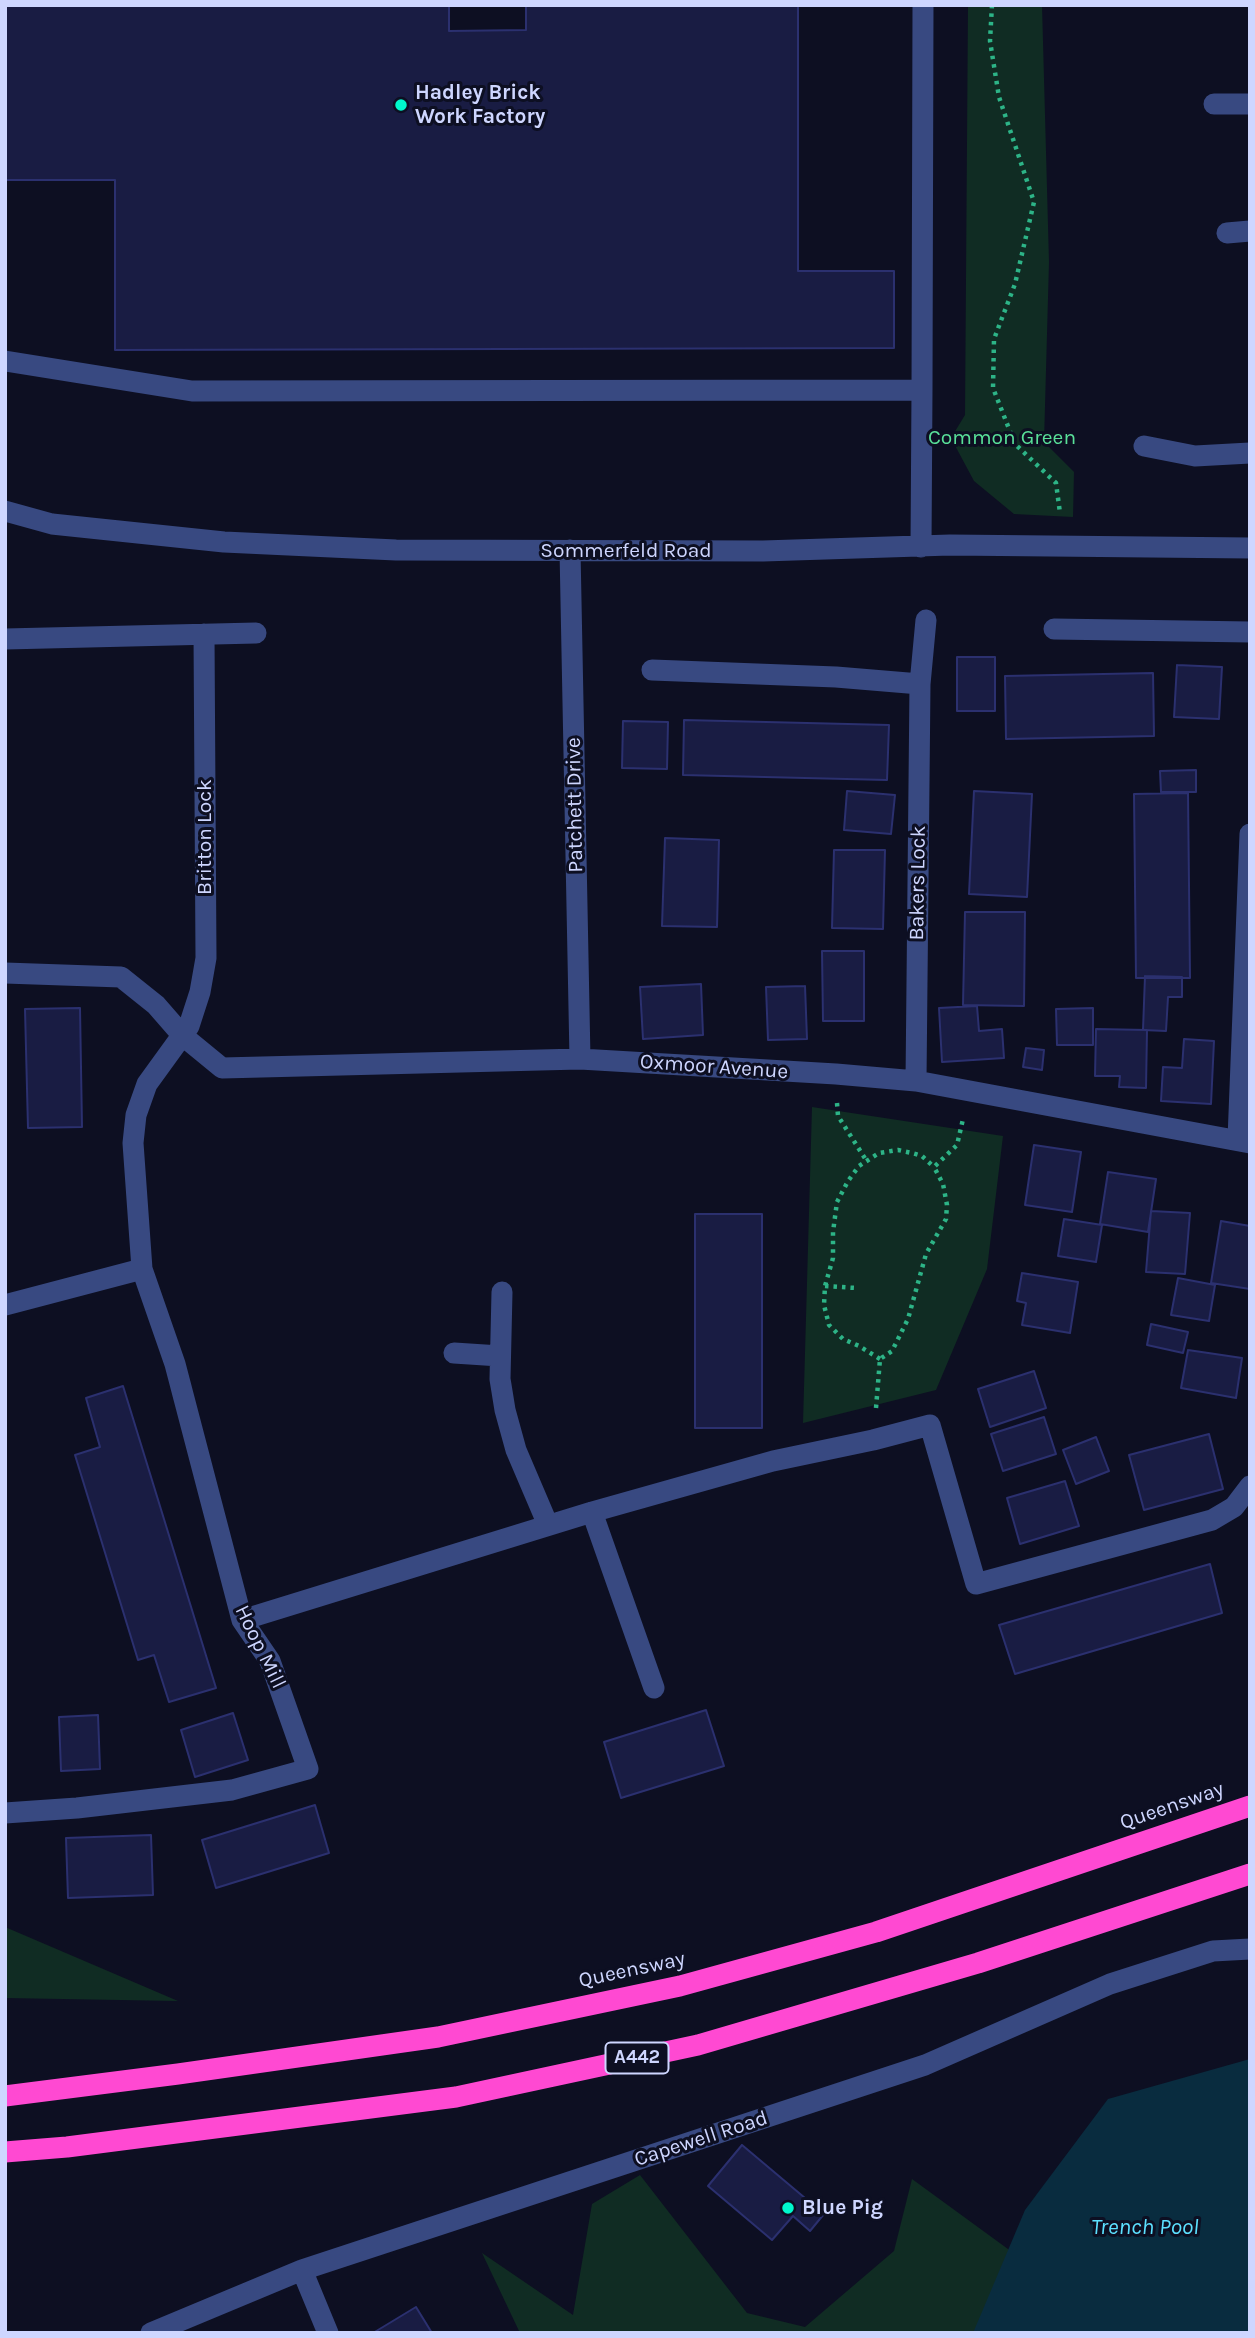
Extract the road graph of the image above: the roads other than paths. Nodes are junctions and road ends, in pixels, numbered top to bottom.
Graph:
1 (923, 5) edge
2 (1214, 104) dead end
3 (1250, 104) edge
4 (1250, 230) edge
5 (1227, 233) dead end
6 (5, 361) edge
7 (922, 390) junction
8 (1144, 446) dead end
9 (1250, 453) edge
10 (5, 512) edge
11 (921, 547) junction
12 (1250, 548) edge
13 (570, 550) junction
14 (926, 620) dead end
15 (1054, 629) dead end
16 (1250, 632) edge
17 (256, 633) dead end
18 (204, 634) junction
19 (5, 639) edge
20 (652, 670) dead end
21 (920, 684) junction
22 (1250, 834) edge
23 (1247, 955) edge
24 (5, 973) edge
25 (183, 1036) junction
26 (580, 1059) junction
27 (916, 1081) junction
28 (1244, 1141) edge
29 (142, 1269) junction
30 (502, 1292) dead end
31 (5, 1305) edge
32 (454, 1353) dead end
33 (500, 1356) junction
34 (1250, 1486) edge
35 (592, 1512) junction
36 (548, 1525) junction
37 (242, 1620) junction
38 (654, 1688) dead end
39 (1250, 1806) edge
40 (5, 1813) edge
41 (1250, 1874) edge
42 (1250, 1949) edge
43 (5, 2082) edge
44 (89, 2085) junction
45 (5, 2096) edge
46 (5, 2152) edge
47 (302, 2270) junction
48 (151, 2333) edge
49 (328, 2333) edge

1 - 7 street
2 - 3 street
4 - 5 street
6 - 7 street
7 - 11 street
8 - 9 street
10 - 13 street, Sommerfeld Road
11 - 12 street, Sommerfeld Road
11 - 13 street, Sommerfeld Road
13 - 26 street, Patchett Drive
14 - 21 street, Bakers Lock
15 - 16 street
17 - 18 street
18 - 19 street
18 - 25 street, Britton Lock
20 - 21 street
21 - 27 street, Bakers Lock
22 - 23 street
23 - 28 street
24 - 25 street, Oxmoor Avenue
25 - 26 street, Oxmoor Avenue
25 - 29 street, Hoop Mill
26 - 27 street, Oxmoor Avenue
27 - 28 street, Oxmoor Avenue
29 - 31 street
29 - 37 street, Hoop Mill
30 - 33 street
32 - 33 street
33 - 36 street
34 - 35 street
35 - 36 street
35 - 38 street
36 - 37 street
37 - 40 street, Hoop Mill
39 - 44 highway, Queensway
41 - 46 highway, A442
42 - 47 street, Capewell Road
43 - 44 highway
44 - 45 highway, Queensway
47 - 48 street, Capewell Road
47 - 49 street

